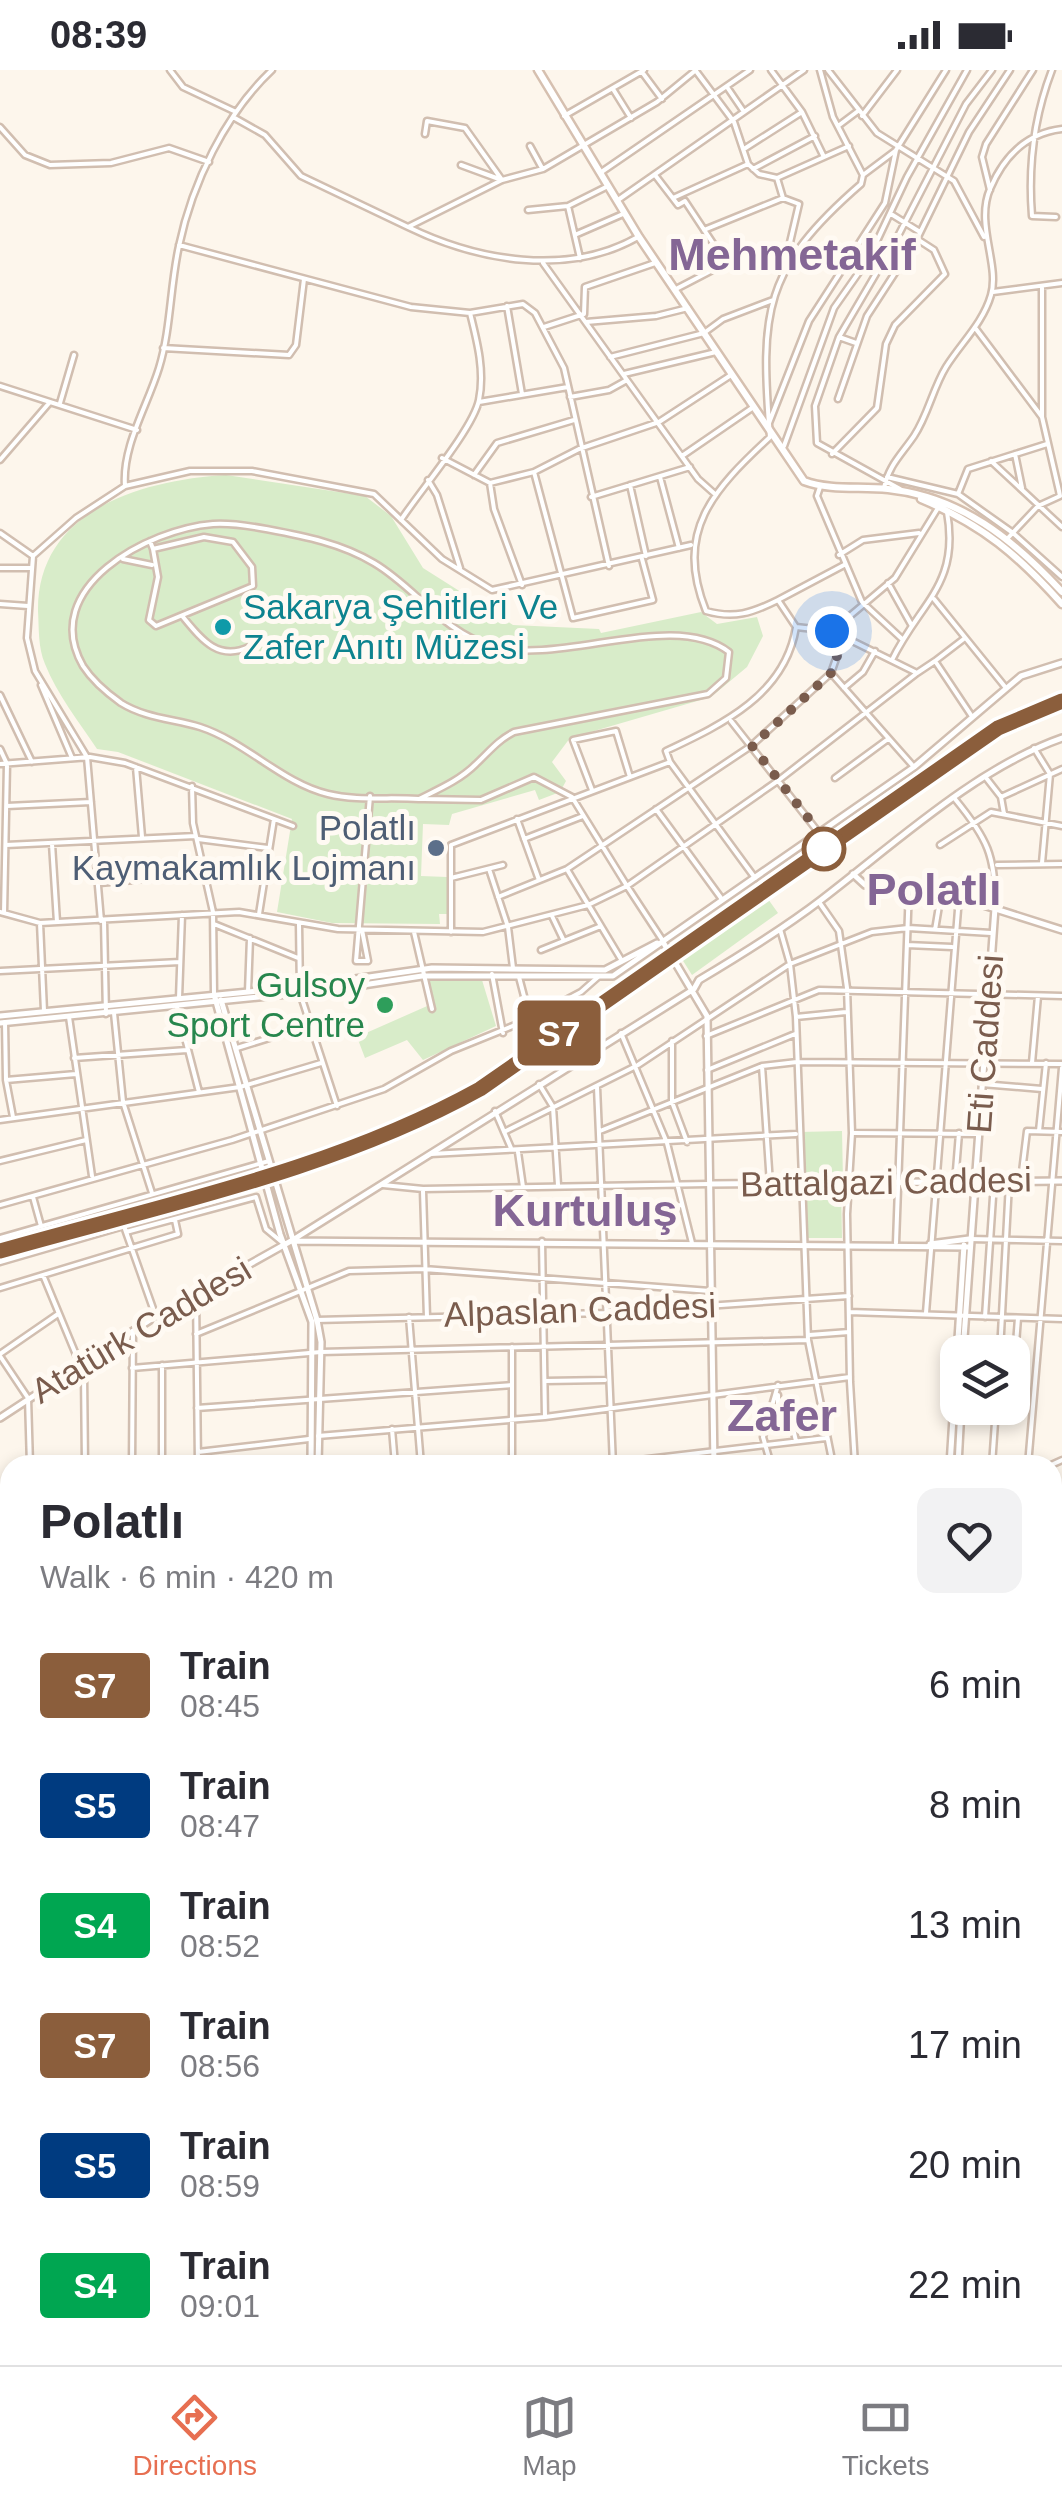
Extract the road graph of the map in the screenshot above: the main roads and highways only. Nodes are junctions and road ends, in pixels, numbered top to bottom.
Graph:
1 (538, 70) edge
2 (943, 506) junction
3 (1062, 592) edge
4 (1062, 604) edge

1 - 2 main road
2 - 3 main road
2 - 4 main road

